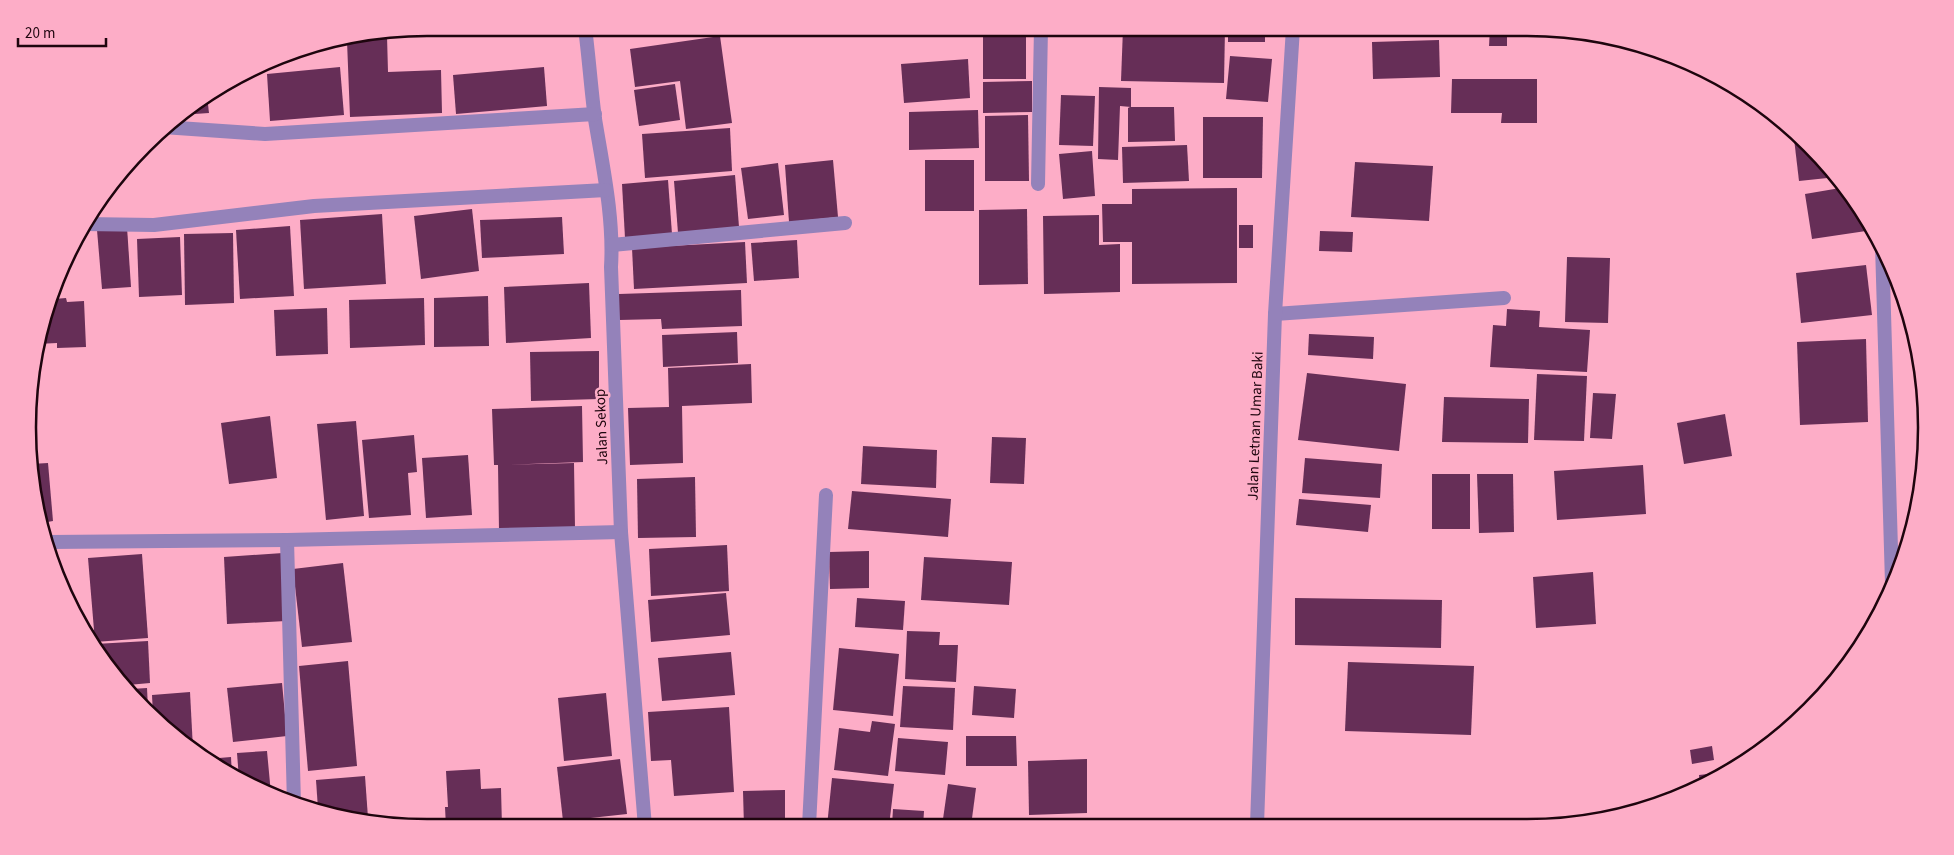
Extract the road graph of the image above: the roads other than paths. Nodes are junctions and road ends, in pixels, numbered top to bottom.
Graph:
1 (586, 36) edge
2 (1041, 36) edge
3 (1292, 36) edge
4 (595, 114) junction
5 (176, 128) edge
6 (1038, 184) dead end
7 (606, 190) junction
8 (845, 223) dead end
9 (94, 224) edge
10 (612, 244) junction
11 (1883, 266) edge
12 (1504, 298) dead end
13 (1275, 314) junction
14 (826, 495) dead end
15 (621, 532) junction
16 (287, 540) junction
17 (54, 542) edge
18 (1892, 568) edge
19 (294, 795) edge
20 (644, 819) edge
21 (809, 819) edge
22 (1257, 819) edge

1 - 4 street, Jalan Sekop
2 - 6 street
3 - 13 street, Jalan Letnan Umar Baki
4 - 5 street
4 - 7 street, Jalan Sekop
7 - 9 street
7 - 10 street, Jalan Sekop
8 - 10 street
10 - 15 street, Jalan Sekop
11 - 18 street
12 - 13 street
13 - 22 street, Jalan Letnan Umar Baki
14 - 21 street
15 - 16 street
15 - 20 street, Jalan Sekop
16 - 17 street
16 - 19 street

